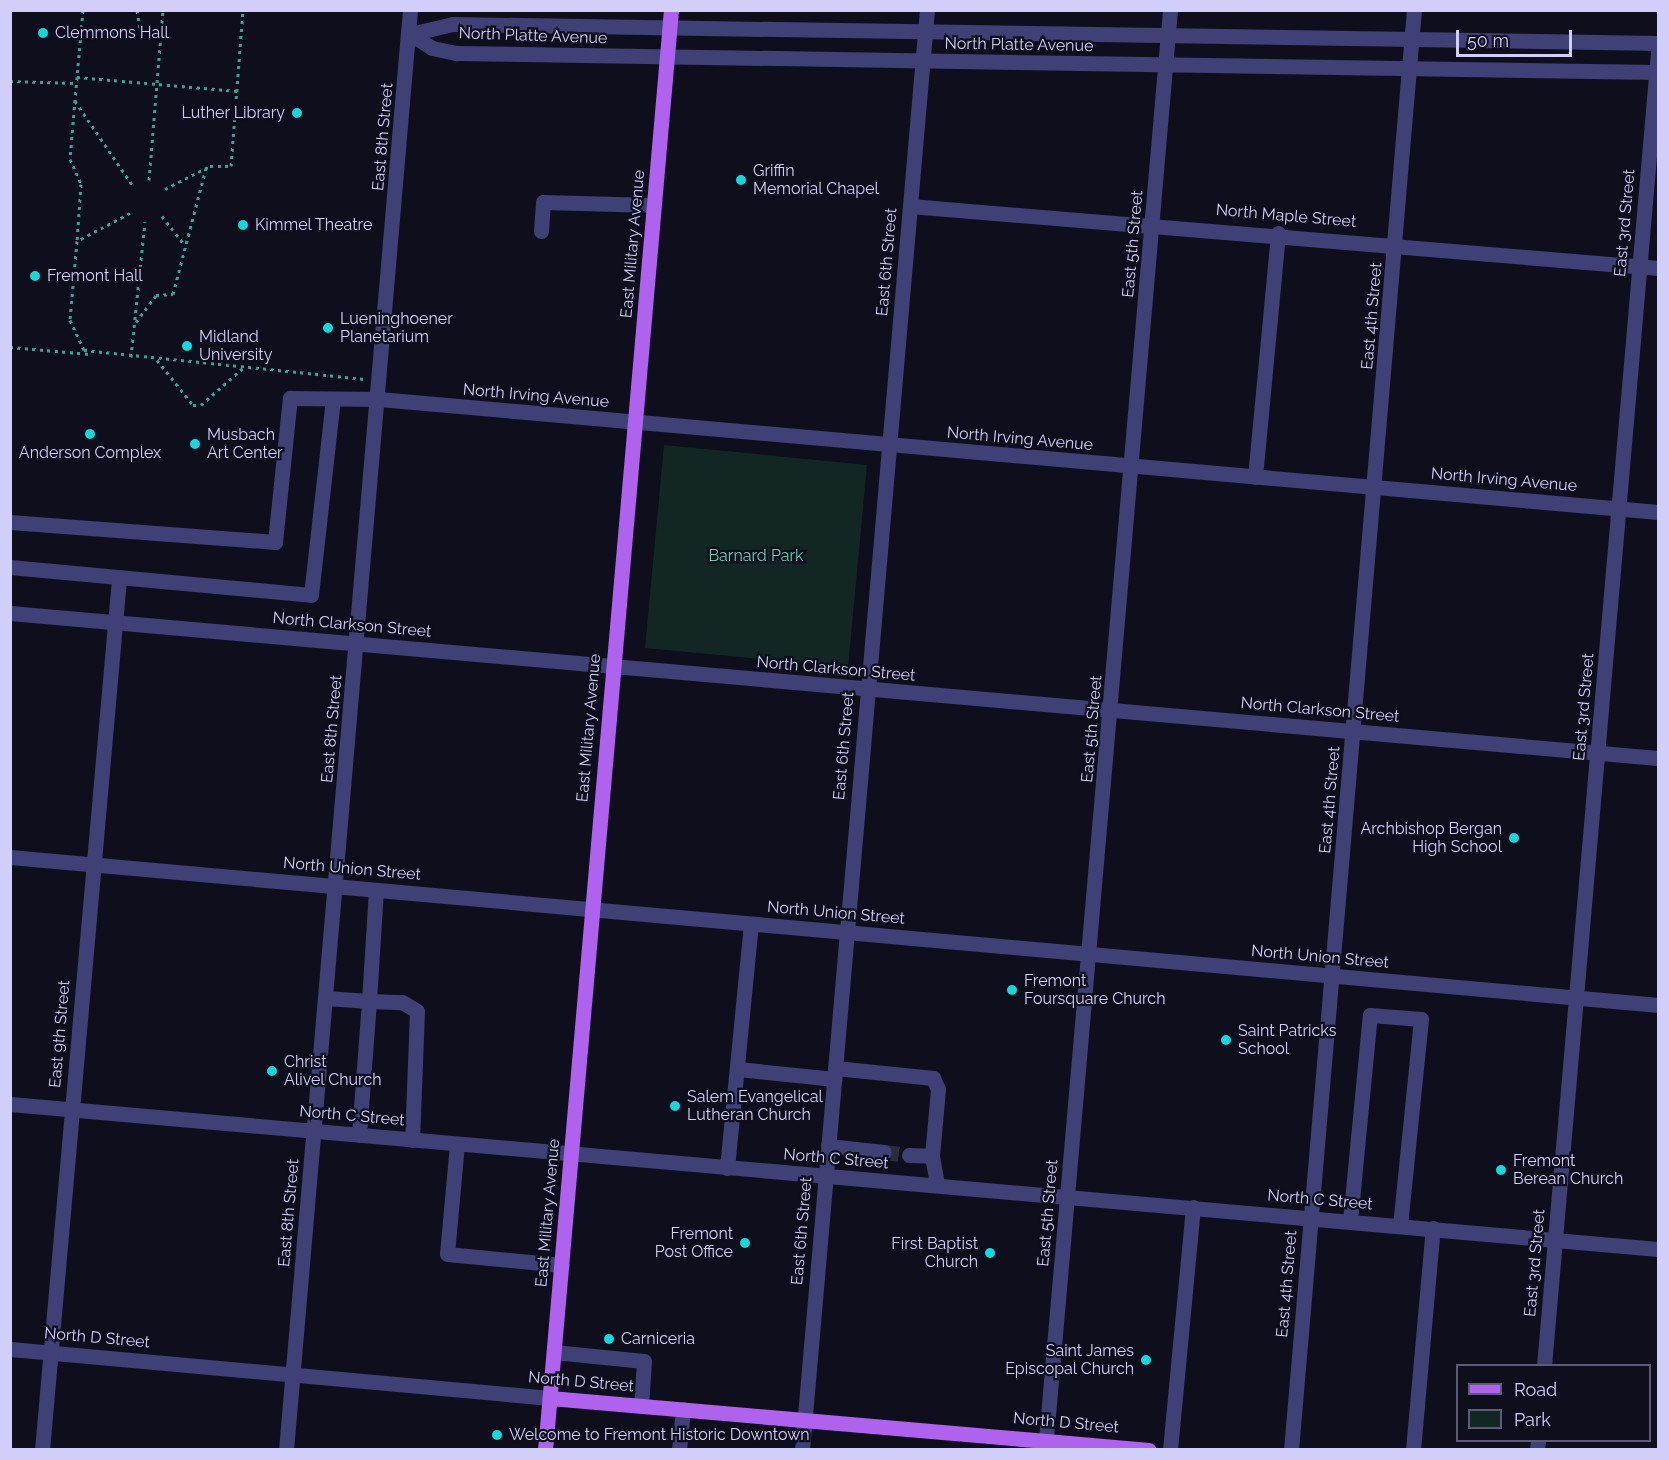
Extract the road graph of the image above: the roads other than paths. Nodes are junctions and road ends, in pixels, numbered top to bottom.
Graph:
1 (410, 10) edge
2 (671, 10) edge
3 (927, 10) edge
4 (1170, 10) edge
5 (1414, 10) edge
6 (670, 28) junction
7 (925, 30) junction
8 (410, 34) junction
9 (1170, 35) junction
10 (1414, 41) junction
11 (1659, 43) edge
12 (1659, 52) edge
13 (668, 58) junction
14 (923, 61) junction
15 (1168, 66) junction
16 (1412, 68) junction
17 (1658, 72) edge
18 (654, 205) junction
19 (910, 206) junction
20 (1153, 223) junction
21 (542, 231) dead end
22 (1278, 233) junction
23 (1397, 243) junction
24 (1639, 266) junction
25 (1659, 268) edge
26 (333, 399) junction
27 (379, 399) junction
28 (634, 423) junction
29 (890, 445) junction
30 (1130, 468) junction
31 (1255, 477) junction
32 (1375, 487) junction
33 (1619, 508) junction
34 (1659, 512) edge
35 (10, 522) edge
36 (10, 567) edge
37 (119, 578) junction
38 (10, 613) edge
39 (115, 622) junction
40 (358, 643) junction
41 (613, 667) junction
42 (866, 689) junction
43 (1112, 711) junction
44 (1355, 731) junction
45 (1598, 752) junction
46 (1659, 758) edge
47 (10, 858) edge
48 (93, 864) junction
49 (336, 886) junction
50 (376, 890) junction
51 (592, 911) junction
52 (752, 924) junction
53 (847, 932) junction
54 (1090, 954) junction
55 (1332, 976) junction
56 (326, 998) junction
57 (1575, 998) junction
58 (369, 1001) junction
59 (1659, 1005) edge
60 (738, 1069) junction
61 (834, 1074) junction
62 (10, 1104) edge
63 (72, 1110) junction
64 (314, 1131) junction
65 (359, 1135) junction
66 (412, 1140) junction
67 (457, 1144) junction
68 (828, 1146) junction
69 (884, 1152) tunnel mouth
70 (571, 1154) junction
71 (909, 1155) tunnel mouth
72 (932, 1156) junction
73 (727, 1168) junction
74 (825, 1176) junction
75 (937, 1185) junction
76 (1067, 1196) junction
77 (1193, 1207) junction
78 (1311, 1217) junction
79 (1350, 1221) junction
80 (1400, 1225) junction
81 (1433, 1228) junction
82 (1555, 1239) junction
83 (1659, 1249) edge
84 (561, 1265) junction
85 (10, 1349) edge
86 (50, 1352) junction
87 (554, 1352) junction
88 (1544, 1364) edge
89 (293, 1373) junction
90 (550, 1398) junction
91 (641, 1406) junction
92 (683, 1409) junction
93 (804, 1419) junction
94 (1045, 1444) edge
95 (42, 1449) edge
96 (286, 1449) edge
97 (545, 1449) edge
98 (680, 1449) edge
99 (802, 1449) edge
100 (1149, 1449) edge
101 (1170, 1449) edge
102 (1291, 1449) edge
103 (1413, 1449) edge

1 - 8 street, East 8th Street
2 - 6 main road, East Military Avenue
3 - 7 street, East 6th Street
4 - 9 street, East 5th Street
5 - 10 street, East 4th Street
6 - 7 street, North Platte Avenue
6 - 8 street, North Platte Avenue
6 - 13 main road, East Military Avenue
7 - 9 street, North Platte Avenue
7 - 14 street, East 6th Street
8 - 13 street, North Platte Avenue
8 - 27 street, East 8th Street
9 - 10 street, North Platte Avenue
9 - 15 street, East 5th Street
10 - 11 street, North Platte Avenue
10 - 16 street, East 4th Street
12 - 17 street, East 3rd Street
13 - 14 street, North Platte Avenue
13 - 18 main road, East Military Avenue
14 - 15 street, North Platte Avenue
14 - 19 street, East 6th Street
15 - 16 street, North Platte Avenue
15 - 20 street, East 5th Street
16 - 17 street, North Platte Avenue
16 - 23 street, East 4th Street
17 - 24 street, East 3rd Street
18 - 21 street
18 - 28 main road, East Military Avenue
19 - 20 street, North Maple Street
19 - 29 street, East 6th Street
20 - 22 street, North Maple Street
20 - 30 street, East 5th Street
22 - 23 street, North Maple Street
22 - 31 street
23 - 24 street, North Maple Street
23 - 32 street, East 4th Street
24 - 25 street, North Maple Street
24 - 33 street, East 3rd Street
26 - 27 street, North Irving Avenue
26 - 35 street, North Irving Avenue
26 - 37 street
27 - 28 street, North Irving Avenue
27 - 40 street, East 8th Street
28 - 29 street, North Irving Avenue
28 - 41 main road, East Military Avenue
29 - 30 street, North Irving Avenue
29 - 42 street, East 6th Street
30 - 31 street, North Irving Avenue
30 - 43 street, East 5th Street
31 - 32 street, North Irving Avenue
32 - 33 street, North Irving Avenue
32 - 44 street, East 4th Street
33 - 34 street, North Irving Avenue
33 - 45 street, East 3rd Street
36 - 37 street
37 - 39 street, East 9th Street
38 - 39 street, North Clarkson Street
39 - 40 street, North Clarkson Street
39 - 48 street, East 9th Street
40 - 41 street, North Clarkson Street
40 - 49 street, East 8th Street
41 - 42 street, North Clarkson Street
41 - 51 main road, East Military Avenue
42 - 43 street, North Clarkson Street
42 - 53 street, East 6th Street
43 - 44 street, North Clarkson Street
43 - 54 street, East 5th Street
44 - 45 street, North Clarkson Street
44 - 55 street, East 4th Street
45 - 46 street, North Clarkson Street
45 - 57 street, East 3rd Street
47 - 48 street, North Union Street
48 - 49 street, North Union Street
48 - 63 street, East 9th Street
49 - 50 street, North Union Street
49 - 56 street, East 8th Street
50 - 51 street, North Union Street
50 - 58 street
51 - 52 street, North Union Street
51 - 70 main road, East Military Avenue
52 - 53 street, North Union Street
52 - 60 street
53 - 54 street, North Union Street
53 - 61 street, East 6th Street
54 - 55 street, North Union Street
54 - 76 street, East 5th Street
55 - 57 street, North Union Street
55 - 78 street, East 4th Street
56 - 58 street
56 - 64 street, East 8th Street
57 - 59 street, North Union Street
57 - 82 street, East 3rd Street
58 - 65 street
58 - 66 street
60 - 61 street
60 - 73 street
61 - 68 street, East 6th Street
61 - 72 street
62 - 63 street, North C Street
63 - 64 street, North C Street
63 - 86 street, East 9th Street
64 - 65 street, North C Street
64 - 89 street, East 8th Street
65 - 66 street, North C Street
66 - 67 street, North C Street
67 - 70 street, North C Street
67 - 84 street
68 - 69 street
68 - 74 street, East 6th Street
70 - 73 street, North C Street
70 - 84 main road, East Military Avenue
71 - 72 street
72 - 75 street
73 - 74 street, North C Street
74 - 75 street, North C Street
74 - 93 street, East 6th Street
75 - 76 street, North C Street
76 - 77 street, North C Street
76 - 94 street, East 5th Street
77 - 78 street, North C Street
77 - 101 street
78 - 79 street, North C Street
78 - 102 street, East 4th Street
79 - 80 street, North C Street
79 - 80 street
80 - 81 street, North C Street
81 - 82 street, North C Street
81 - 103 street
82 - 83 street, North C Street
82 - 88 street, East 3rd Street
84 - 87 main road, East Military Avenue
85 - 86 street, North D Street
86 - 89 street, North D Street
86 - 95 street, East 9th Street
87 - 90 main road, East Military Avenue
87 - 91 street
89 - 90 street, North D Street
89 - 96 street, East 8th Street
90 - 91 main road, North D Street
90 - 97 main road, East Military Avenue
91 - 92 main road, North D Street
92 - 93 main road, North D Street
92 - 98 street
93 - 94 main road, North D Street
93 - 99 street, East 6th Street
94 - 100 main road, North D Street

